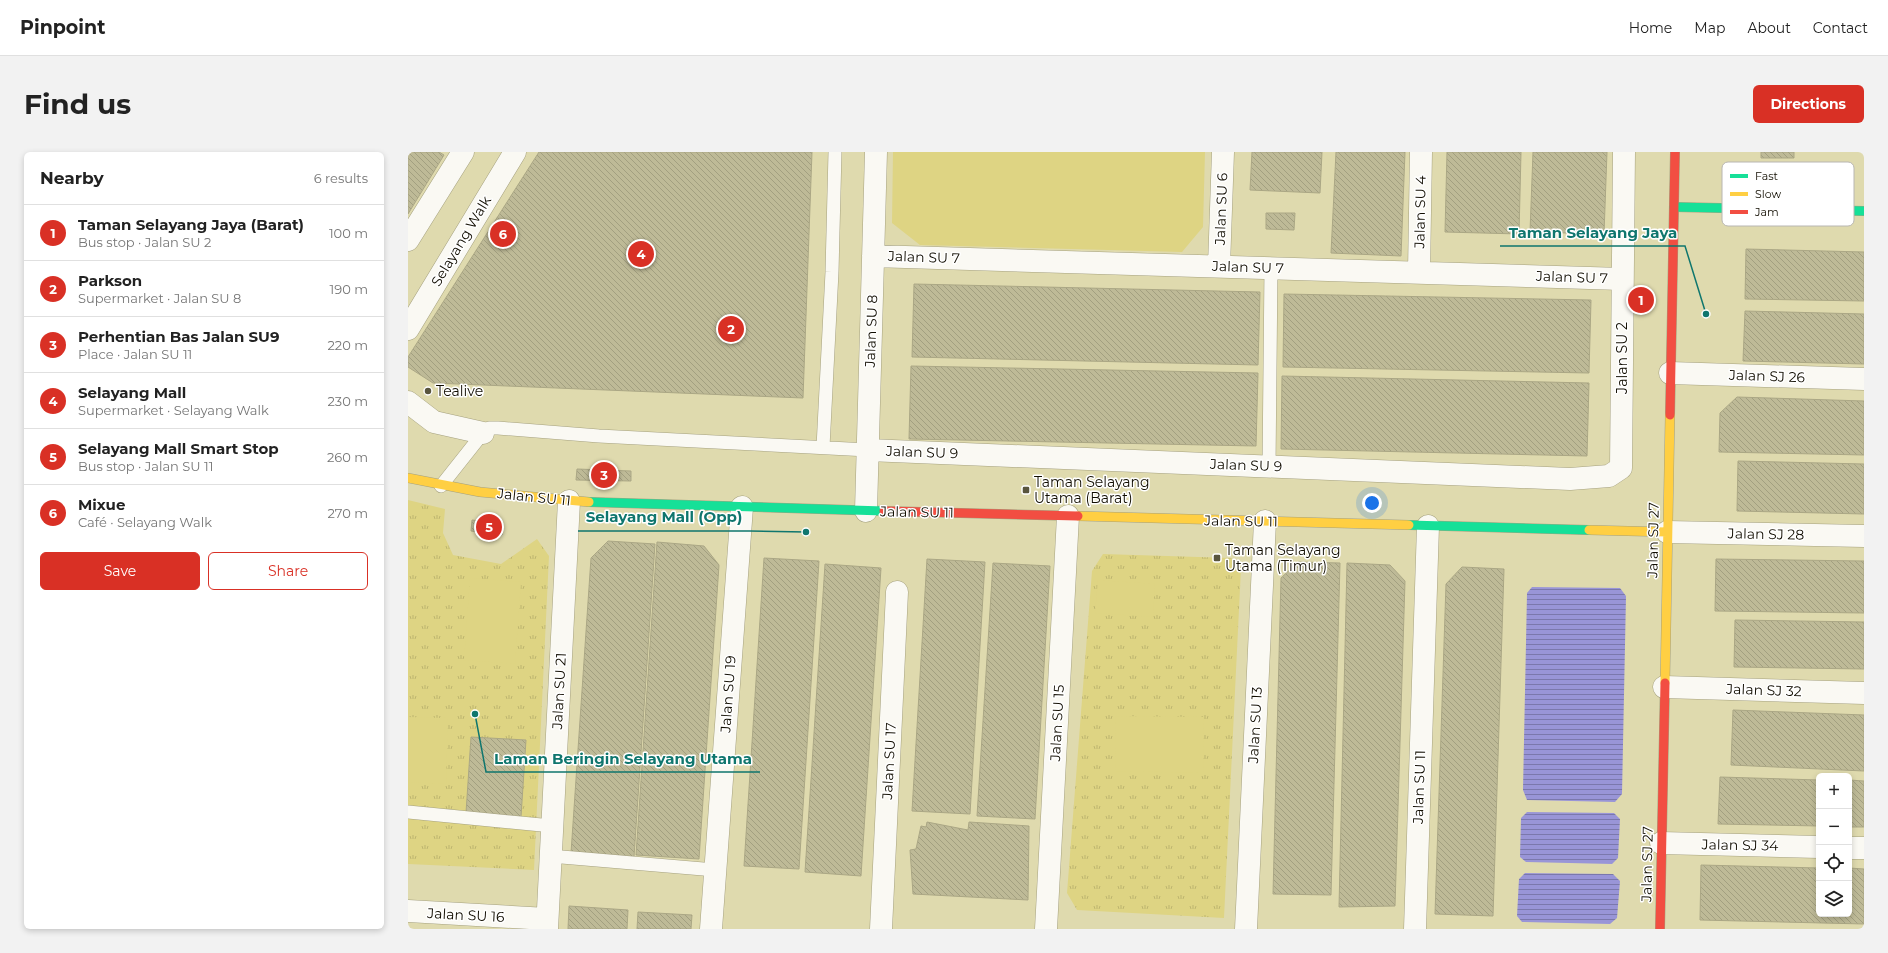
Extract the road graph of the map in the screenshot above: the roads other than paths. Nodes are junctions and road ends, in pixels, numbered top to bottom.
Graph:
1 (463, 152) edge
2 (515, 152) edge
3 (834, 152) edge
4 (876, 152) edge
5 (1223, 152) edge
6 (1421, 152) edge
7 (1624, 152) edge
8 (1675, 152) edge
9 (1674, 207) junction
10 (1722, 208) edge
11 (1854, 211) edge
12 (1864, 211) edge
13 (408, 240) edge
14 (873, 256) junction
15 (1219, 266) junction
16 (1271, 268) junction
17 (1418, 272) junction
18 (1622, 278) junction
19 (408, 329) edge
20 (1670, 373) junction
21 (1864, 379) edge
22 (408, 402) edge
23 (483, 433) junction
24 (823, 447) junction
25 (868, 450) junction
26 (1269, 466) junction
27 (1621, 468) joint
28 (408, 478) edge
29 (440, 486) junction
30 (569, 501) junction
31 (742, 507) junction
32 (866, 511) junction
33 (1068, 516) junction
34 (1265, 521) junction
35 (1428, 526) junction
36 (1667, 532) junction
37 (1864, 536) edge
38 (897, 592) dead end
39 (1664, 688) junction
40 (1864, 693) edge
41 (408, 812) edge
42 (552, 826) junction
43 (1661, 843) junction
44 (1816, 847) edge
45 (1852, 848) edge
46 (1864, 848) edge
47 (550, 856) junction
48 (715, 870) junction
49 (408, 911) edge
50 (547, 924) edge
51 (711, 929) edge
52 (881, 929) edge
53 (1046, 929) edge
54 (1246, 929) edge
55 (1414, 929) edge
56 (1660, 929) edge

1 - 13 street
2 - 19 street, Selayang Walk
3 - 24 lane
4 - 14 street, Jalan SU 8
5 - 15 street, Jalan SU 6
6 - 17 street, Jalan SU 4
7 - 18 street, Jalan SU 2
8 - 9 street, Jalan SJ 27
9 - 10 street
9 - 20 street, Jalan SJ 27
11 - 12 street
14 - 15 street, Jalan SU 7
14 - 25 street, Jalan SU 8
15 - 16 street, Jalan SU 7
16 - 17 street, Jalan SU 7
16 - 26 lane
17 - 18 street, Jalan SU 7
18 - 27 street, Jalan SU 2
20 - 21 street, Jalan SJ 26
20 - 36 street, Jalan SJ 27
22 - 23 street
23 - 24 lane
23 - 29 lane
24 - 25 lane
25 - 26 street, Jalan SU 9
25 - 32 street, Jalan SU 8
26 - 27 street, Jalan SU 9
28 - 29 street, Jalan SU 11
29 - 30 street, Jalan SU 11
30 - 31 street, Jalan SU 11
30 - 42 street, Jalan SU 21
31 - 32 street, Jalan SU 11
31 - 48 street, Jalan SU 19
32 - 33 street, Jalan SU 11
33 - 34 street, Jalan SU 11
33 - 53 street, Jalan SU 15
34 - 35 street, Jalan SU 11
34 - 54 street, Jalan SU 13
35 - 36 street, Jalan SU 11
35 - 55 street, Jalan SU 11
36 - 37 street, Jalan SJ 28
36 - 39 street, Jalan SJ 27
38 - 52 street, Jalan SU 17
39 - 40 street, Jalan SJ 32
39 - 43 street, Jalan SJ 27
41 - 42 lane
42 - 47 street, Jalan SU 21
43 - 44 street, Jalan SJ 34
43 - 56 street, Jalan SJ 27
45 - 46 street
47 - 48 lane
47 - 50 street, Jalan SU 21
48 - 51 street, Jalan SU 19
49 - 50 street, Jalan SU 16

